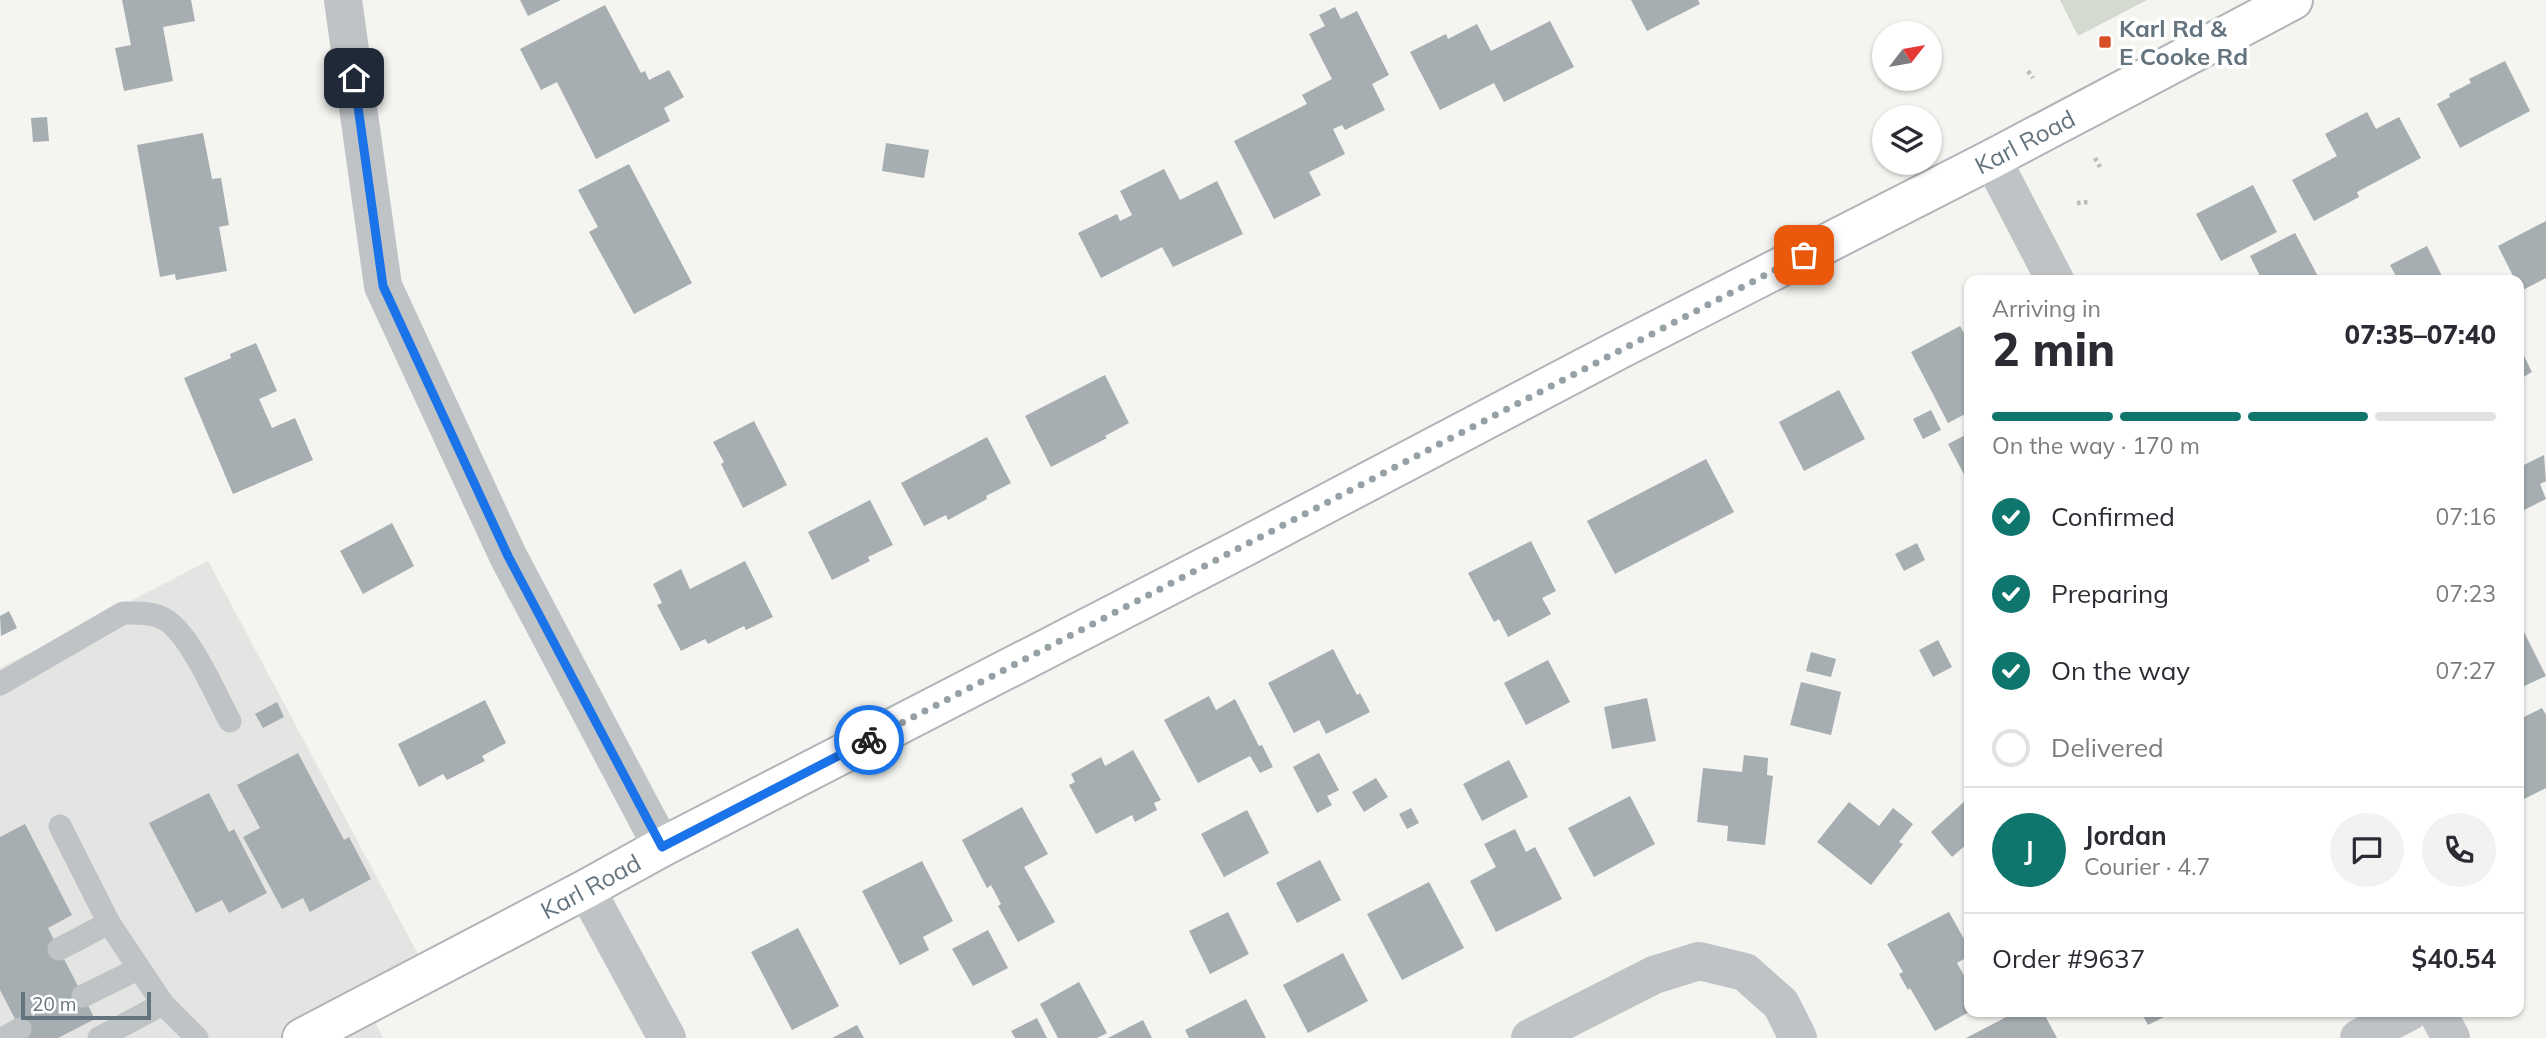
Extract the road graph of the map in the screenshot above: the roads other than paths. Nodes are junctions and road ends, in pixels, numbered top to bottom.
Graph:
1 (344, 0) edge
2 (2293, 0) edge
3 (1992, 159) junction
4 (2052, 275) edge
5 (0, 684) edge
6 (230, 721) dead end
7 (60, 826) dead end
8 (662, 847) junction
9 (586, 889) junction
10 (109, 923) junction
11 (59, 950) dead end
12 (138, 969) junction
13 (83, 996) dead end
14 (163, 1004) junction
15 (2399, 1017) edge
16 (2440, 1017) edge
17 (99, 1038) edge
18 (197, 1038) edge
19 (302, 1038) edge
20 (667, 1038) edge
21 (1530, 1038) edge
22 (1798, 1038) edge
23 (2359, 1038) edge
24 (2451, 1038) edge

1 - 8 street
2 - 3 main road, Karl Road
3 - 4 street
3 - 8 main road, Karl Road
5 - 6 lane
7 - 10 lane
8 - 9 main road, Karl Road
9 - 19 main road, Karl Road
9 - 20 street
10 - 11 lane
10 - 12 lane
12 - 13 lane
12 - 14 lane
14 - 17 lane
14 - 18 lane
15 - 23 street
16 - 24 street
21 - 22 street

